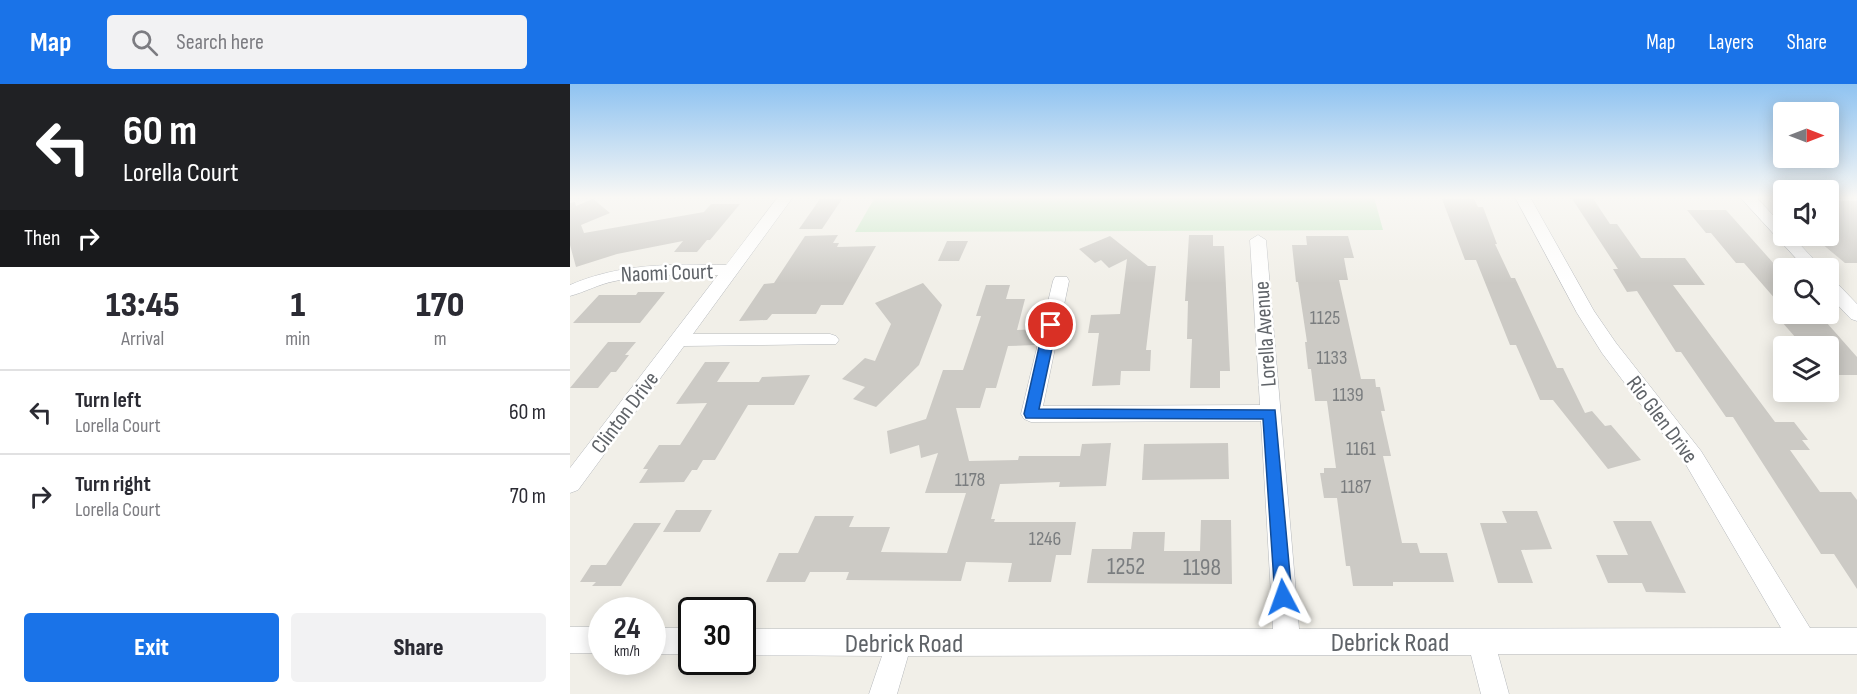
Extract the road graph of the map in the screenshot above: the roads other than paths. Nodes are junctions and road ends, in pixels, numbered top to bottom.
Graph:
1 (765, 225) edge
2 (1538, 225) edge
3 (1774, 225) edge
4 (1258, 240) dead end
5 (1805, 258) edge
6 (732, 270) junction
7 (1061, 281) dead end
8 (570, 291) edge
9 (1839, 296) edge
10 (1857, 315) edge
11 (678, 340) junction
12 (830, 340) dead end
13 (1270, 414) junction
14 (572, 478) edge
15 (570, 640) edge
16 (588, 640) edge
17 (1803, 641) junction
18 (1857, 641) edge
19 (756, 642) edge
20 (1481, 642) junction
21 (1287, 643) junction
22 (899, 644) junction
23 (884, 694) edge
24 (1495, 694) edge

1 - 6 street, Clinton Drive
2 - 17 street, Rio Glen Drive
3 - 5 street
4 - 13 street, Lorella Avenue
6 - 8 street, Naomi Court
6 - 11 street, Clinton Drive
7 - 13 street
9 - 10 street
11 - 12 street
11 - 14 street, Clinton Drive
13 - 21 street, Lorella Avenue
15 - 16 street
17 - 18 street, Debrick Road
17 - 20 street, Debrick Road
19 - 22 street, Debrick Road
20 - 21 street, Debrick Road
20 - 24 street
21 - 22 street, Debrick Road
22 - 23 street

